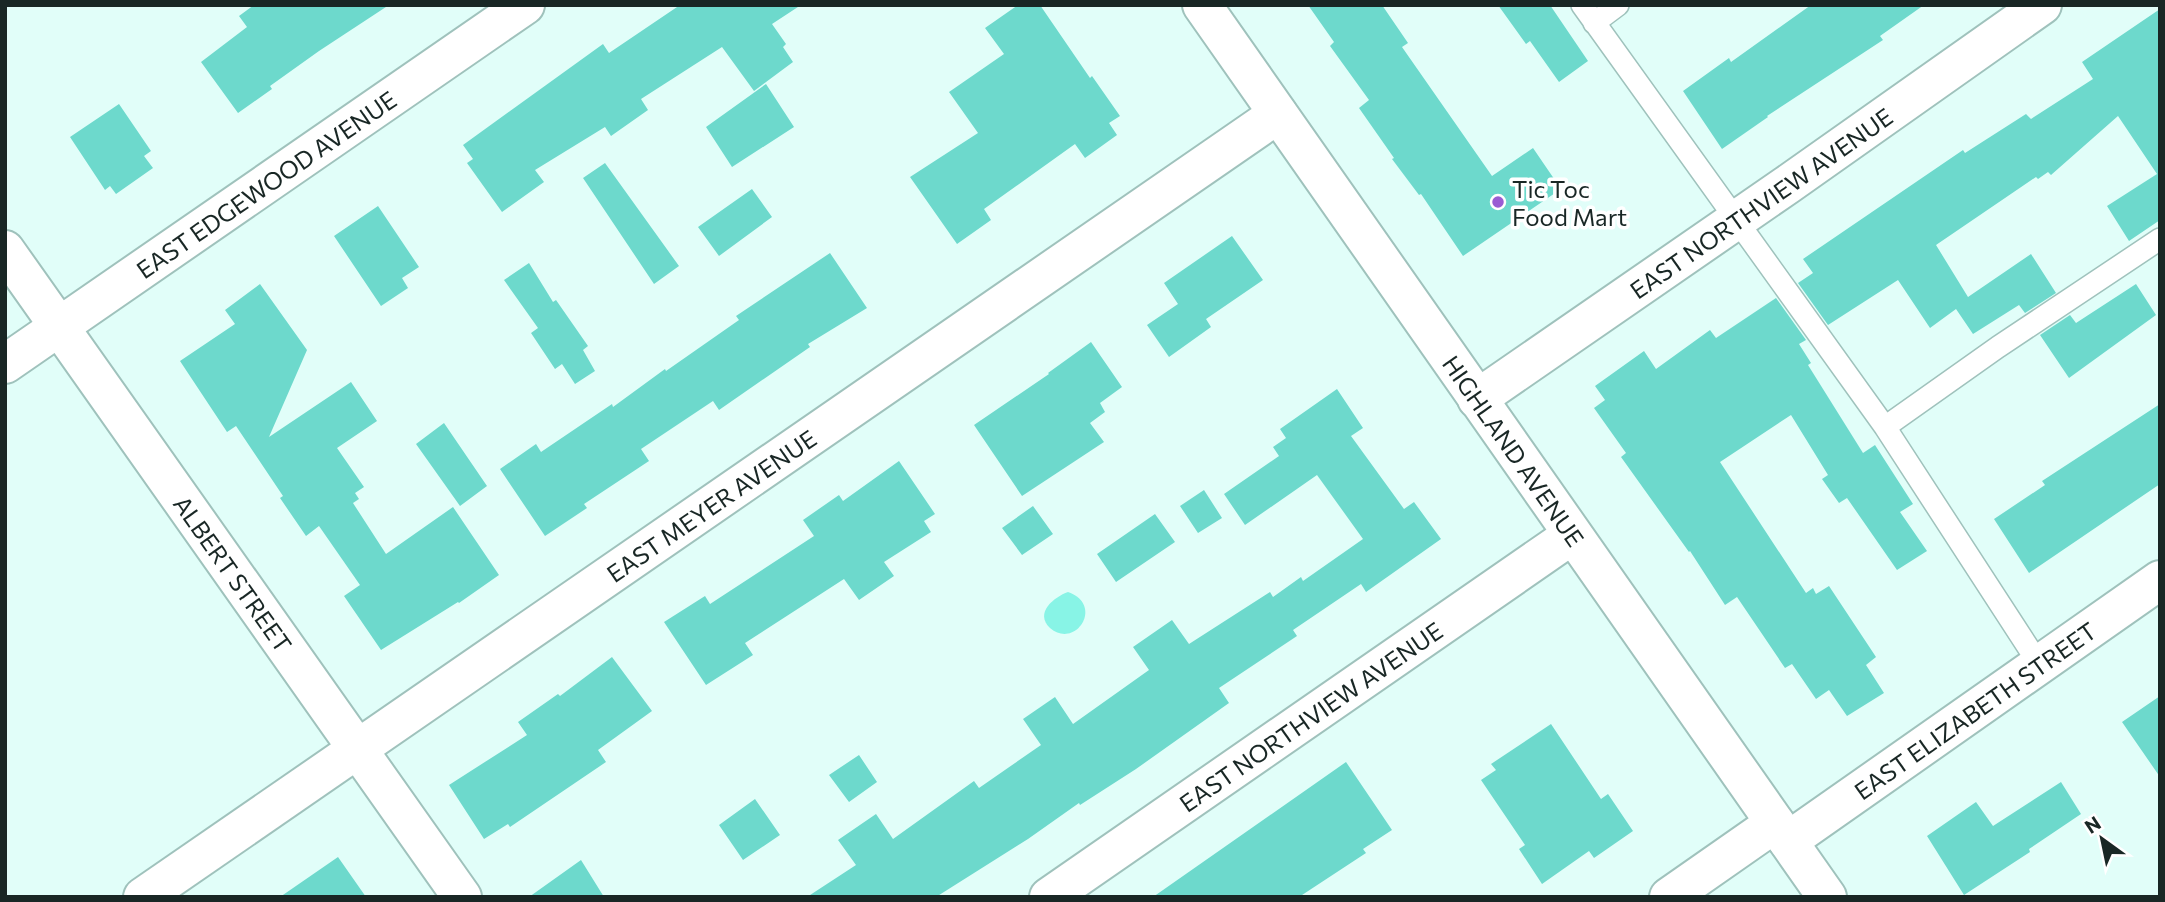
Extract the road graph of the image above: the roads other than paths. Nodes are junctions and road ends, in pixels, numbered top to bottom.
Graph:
1 (525, 5) edge
2 (1202, 5) edge
3 (1582, 5) edge
4 (1618, 5) edge
5 (2042, 5) edge
6 (1594, 23) junction
7 (1278, 114) junction
8 (1735, 220) junction
9 (2160, 239) edge
10 (5, 250) edge
11 (60, 327) junction
12 (5, 364) edge
13 (1477, 399) junction
14 (1885, 426) junction
15 (1572, 535) junction
16 (2160, 579) edge
17 (2039, 664) junction
18 (358, 749) junction
19 (1782, 832) junction
20 (143, 897) edge
21 (462, 897) edge
22 (1049, 897) edge
23 (1669, 897) edge
24 (1827, 897) edge

1 - 11 street, EAST EDGEWOOD AVENUE
2 - 7 street, HIGHLAND AVENUE
3 - 6 lane
4 - 6 lane
5 - 8 street, EAST NORTHVIEW AVENUE
6 - 8 lane
7 - 13 street, HIGHLAND AVENUE
7 - 18 street, EAST MEYER AVENUE
8 - 13 street, EAST NORTHVIEW AVENUE
8 - 14 lane
9 - 14 lane
10 - 11 street, ALBERT STREET
11 - 12 street, EAST EDGEWOOD AVENUE
11 - 18 street, ALBERT STREET
13 - 15 street, HIGHLAND AVENUE
14 - 17 lane
15 - 19 street, HIGHLAND AVENUE
15 - 22 street, EAST NORTHVIEW AVENUE
16 - 17 street, EAST ELIZABETH STREET
17 - 19 street, EAST ELIZABETH STREET
18 - 20 street, EAST MEYER AVENUE
18 - 21 street, ALBERT STREET
19 - 23 street, EAST ELIZABETH STREET
19 - 24 street, HIGHLAND AVENUE

